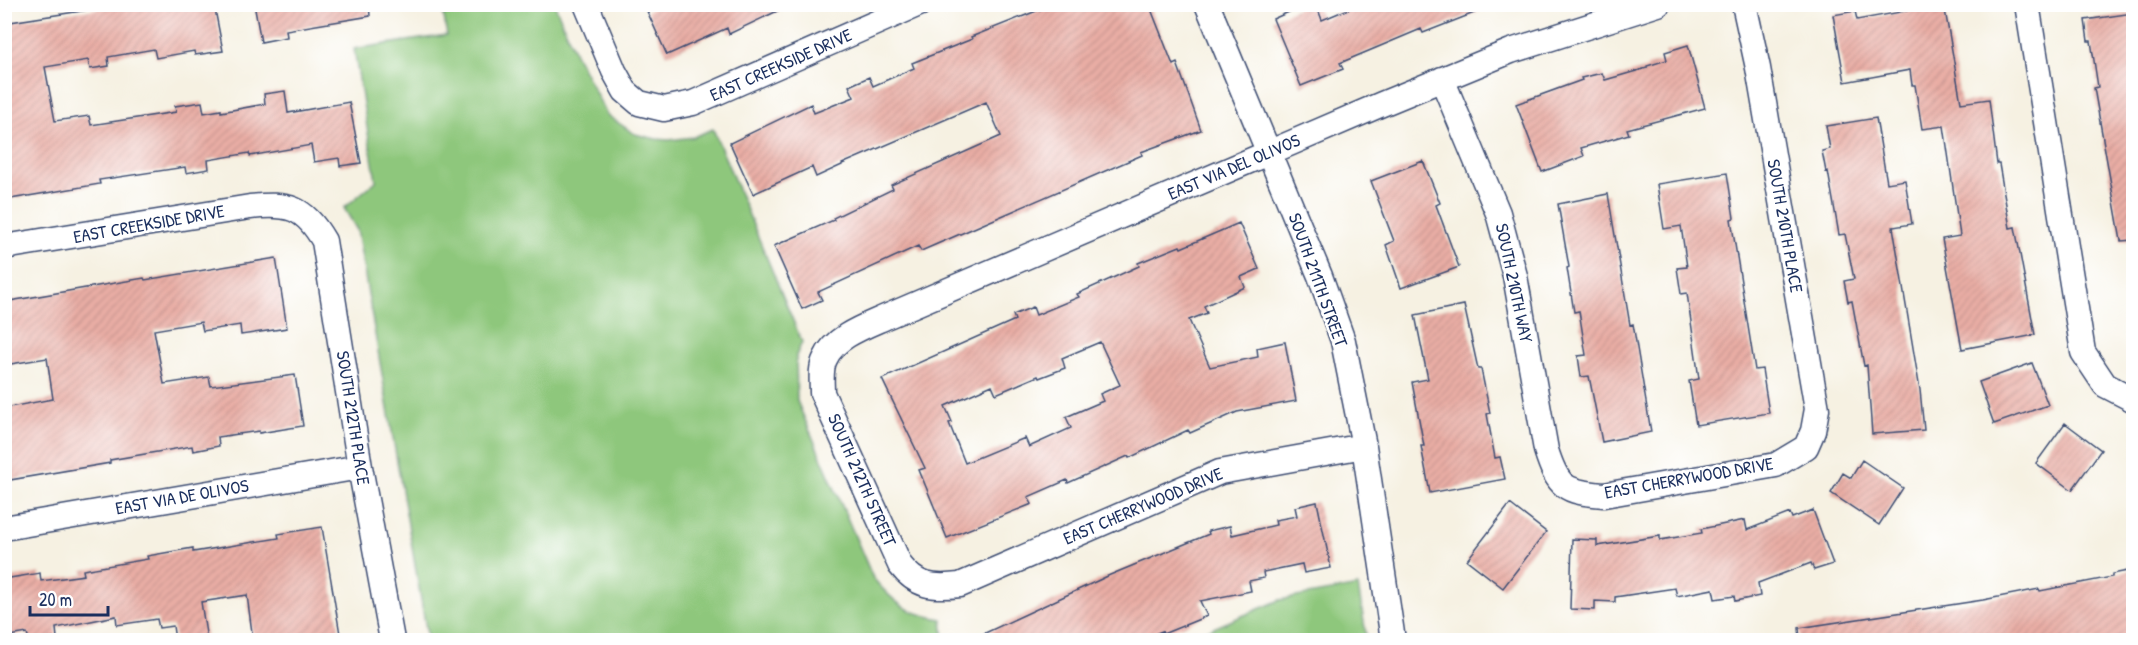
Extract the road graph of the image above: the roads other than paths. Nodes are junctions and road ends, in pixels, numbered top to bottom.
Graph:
1 (586, 4) edge
2 (919, 4) edge
3 (1207, 4) edge
4 (1658, 4) edge
5 (1744, 4) edge
6 (2026, 4) edge
7 (1442, 79) junction
8 (1268, 152) junction
9 (292, 208) joint
10 (4, 248) edge
11 (825, 358) joint
12 (2133, 400) edge
13 (1364, 446) junction
14 (1806, 447) joint
15 (360, 467) junction
16 (1568, 490) joint
17 (4, 528) edge
18 (928, 587) joint
19 (392, 640) edge
20 (1393, 640) edge

1 - 2 street, EAST CREEKSIDE DRIVE
3 - 8 street, SOUTH 211TH STREET
4 - 7 street, EAST VIA DEL OLIVOS
5 - 14 street, SOUTH 210TH PLACE
6 - 12 street
7 - 8 street, EAST VIA DEL OLIVOS
7 - 16 street, SOUTH 210TH WAY
8 - 11 street, EAST VIA DEL OLIVOS
8 - 13 street, SOUTH 211TH STREET
9 - 10 street, EAST CREEKSIDE DRIVE
9 - 15 street, SOUTH 212TH PLACE
11 - 18 street, SOUTH 212TH STREET
13 - 18 street, EAST CHERRYWOOD DRIVE
13 - 20 street, SOUTH 211TH STREET
14 - 16 street, EAST CHERRYWOOD DRIVE
15 - 17 street, EAST VIA DE OLIVOS
15 - 19 street, SOUTH 212TH PLACE

